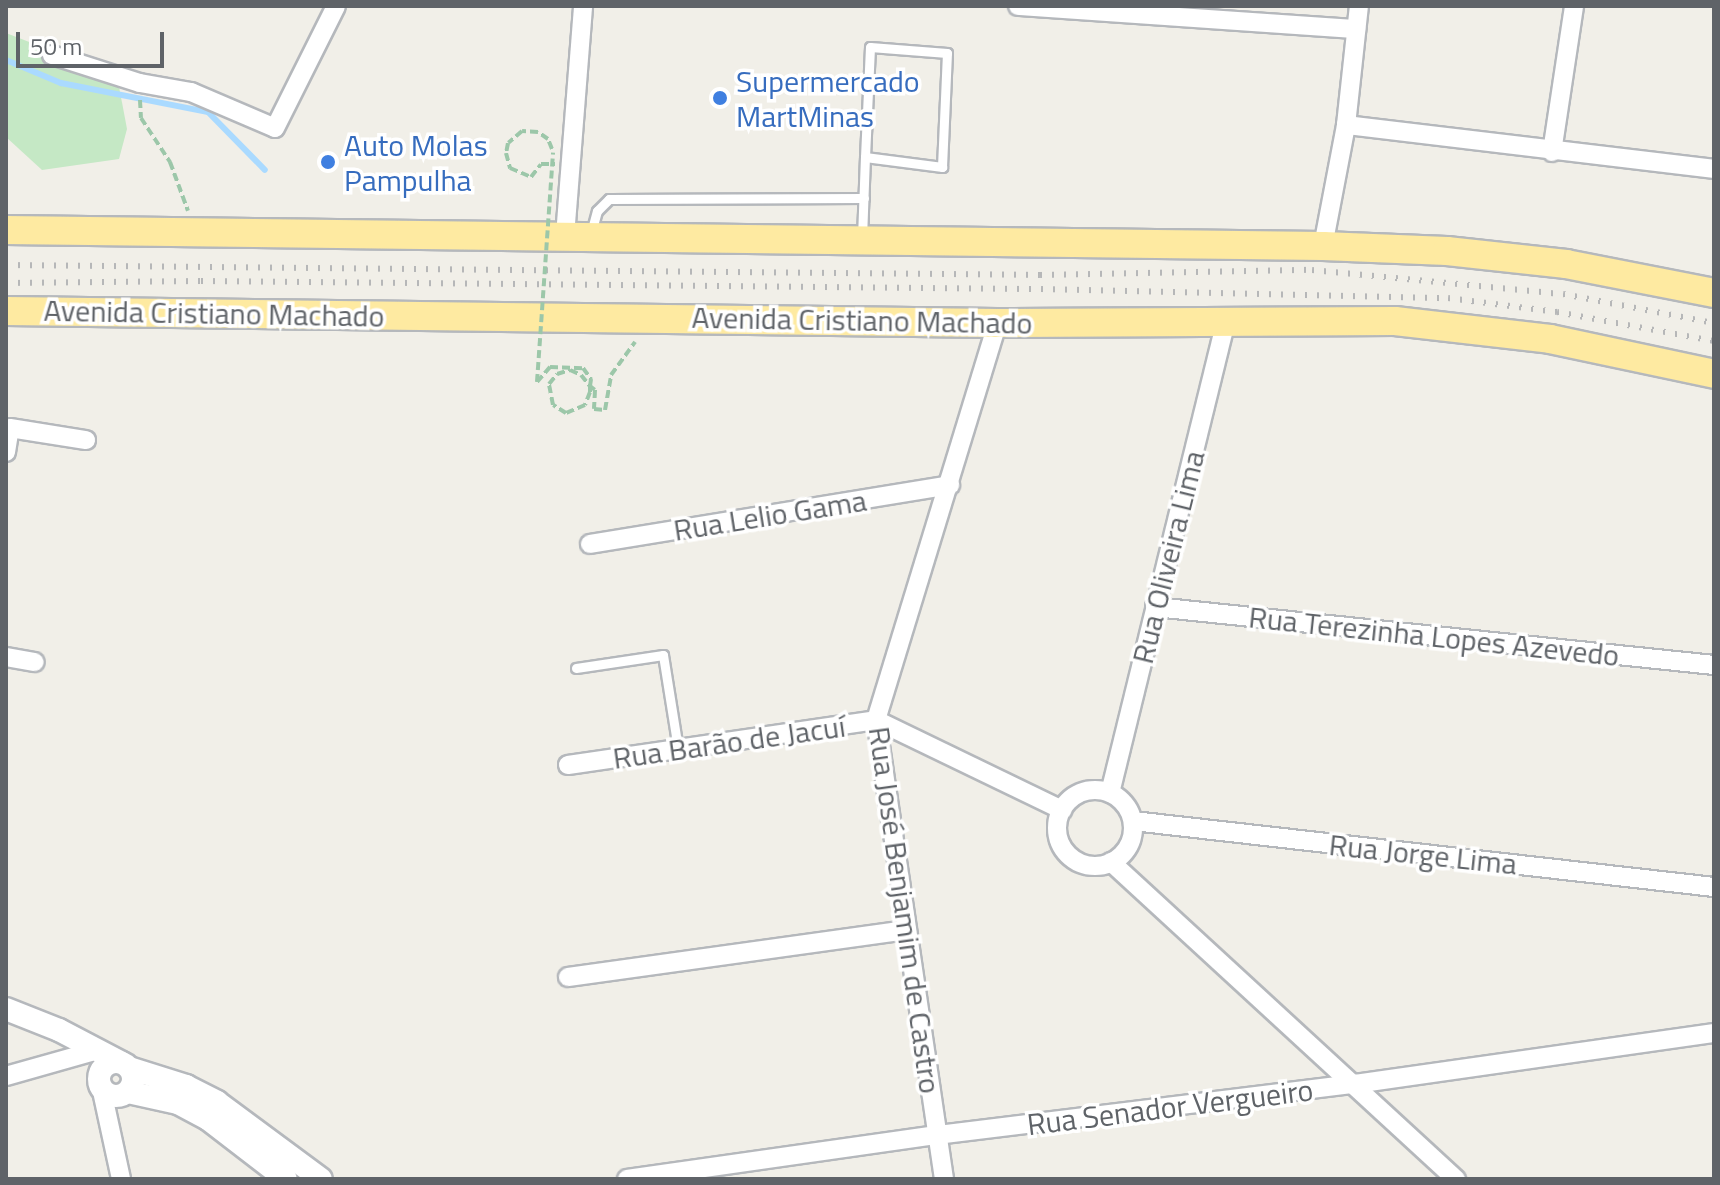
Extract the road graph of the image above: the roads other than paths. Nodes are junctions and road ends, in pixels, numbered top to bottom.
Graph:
1 (336, 6) edge
2 (583, 6) edge
3 (1018, 6) edge
4 (1359, 6) edge
5 (1574, 6) edge
6 (1356, 29) junction
7 (52, 55) dead end
8 (1346, 125) junction
9 (1552, 152) junction
10 (865, 157) junction
11 (1714, 169) edge
12 (864, 198) junction
13 (6, 230) edge
14 (578, 236) junction
15 (862, 242) junction
16 (1323, 246) junction
17 (1714, 293) edge
18 (6, 311) edge
19 (1226, 321) junction
20 (997, 323) junction
21 (1714, 374) edge
22 (86, 440) dead end
23 (6, 452) edge
24 (950, 485) junction
25 (590, 544) dead end
26 (1155, 607) junction
27 (6, 657) edge
28 (35, 662) dead end
29 (1714, 665) edge
30 (576, 668) dead end
31 (876, 720) junction
32 (678, 749) junction
33 (568, 765) dead end
34 (1110, 793) junction
35 (1062, 810) junction
36 (1133, 821) junction
37 (1111, 862) junction
38 (1714, 887) edge
39 (907, 930) junction
40 (568, 977) dead end
41 (6, 1009) edge
42 (1714, 1033) edge
43 (89, 1048) junction
44 (124, 1065) junction
45 (6, 1076) edge
46 (1355, 1084) junction
47 (113, 1088) junction
48 (937, 1135) junction
49 (285, 1172) edge
50 (121, 1179) edge
51 (321, 1179) edge
52 (627, 1179) edge
53 (944, 1179) edge
54 (1456, 1179) edge

1 - 7 street
2 - 14 street
3 - 6 street
4 - 6 street
5 - 9 street
6 - 8 street
8 - 9 street
8 - 16 street
9 - 11 street
10 - 10 lane
10 - 12 lane
12 - 14 lane
12 - 15 lane
13 - 14 highway
14 - 15 highway
15 - 16 highway
16 - 17 highway
18 - 20 highway, Avenida Cristiano Machado
19 - 20 highway, Avenida Cristiano Machado
19 - 21 highway, Avenida Cristiano Machado
19 - 26 street, Rua Oliveira Lima
20 - 24 street, Rua José Benjamim de Castro
22 - 23 street
24 - 25 street, Rua Lelio Gama
24 - 31 street, Rua José Benjamim de Castro
26 - 29 street, Rua Terezinha Lopes Azevedo
26 - 34 street, Rua Oliveira Lima
27 - 28 street
30 - 32 lane
31 - 32 street, Rua Barão de Jacuí
31 - 35 street, Rua Barão de Jacuí
31 - 39 street, Rua José Benjamim de Castro
32 - 33 street, Rua Barão de Jacuí
34 - 35 street
34 - 36 street
35 - 37 street
36 - 37 street
36 - 38 street, Rua Jorge Lima
37 - 46 street
39 - 40 street
39 - 48 street, Rua José Benjamim de Castro
41 - 43 street
42 - 46 street, Rua Senador Vergueiro
43 - 44 street
43 - 45 street
43 - 47 street
44 - 47 street
44 - 47 street
44 - 49 street
46 - 48 street, Rua Senador Vergueiro
46 - 54 street
47 - 49 street
47 - 50 street
48 - 52 street, Rua Senador Vergueiro
48 - 53 street, Rua José Benjamim de Castro
49 - 51 street

